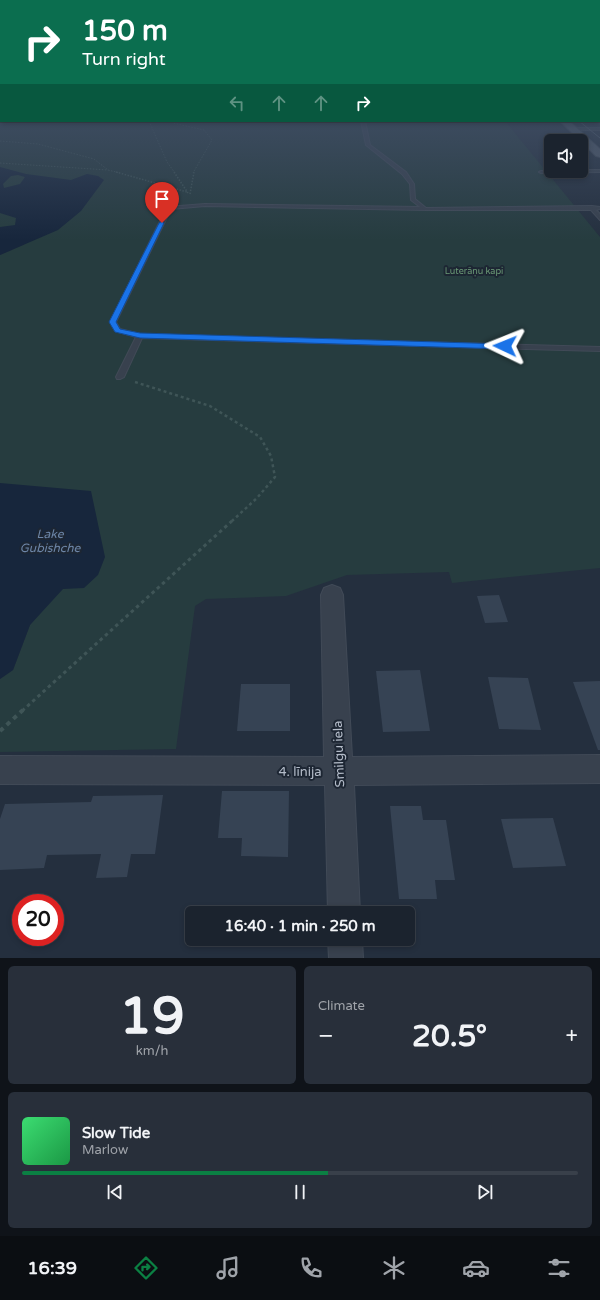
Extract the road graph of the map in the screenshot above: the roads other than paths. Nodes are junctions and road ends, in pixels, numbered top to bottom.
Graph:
1 (374, 150) edge
2 (592, 171) junction
3 (600, 171) edge
4 (540, 172) dead end
5 (596, 175) dead end
6 (592, 207) junction
7 (600, 208) edge
8 (425, 209) junction
9 (600, 218) edge
10 (140, 336) junction
11 (600, 349) edge
12 (120, 377) road end
13 (332, 595) dead end
14 (600, 769) edge
15 (0, 770) edge
16 (338, 771) junction
17 (344, 906) edge
18 (345, 946) edge
19 (346, 958) edge

1 - 8 lane
2 - 3 lane
2 - 4 lane
2 - 5 lane
6 - 7 lane
6 - 8 lane
6 - 9 lane
8 - 10 lane
10 - 11 lane
10 - 12 lane
13 - 16 street, Smilgu iela
14 - 16 street, 4. līnija
15 - 16 street, 4. līnija
16 - 17 street, Smilgu iela
18 - 19 street

